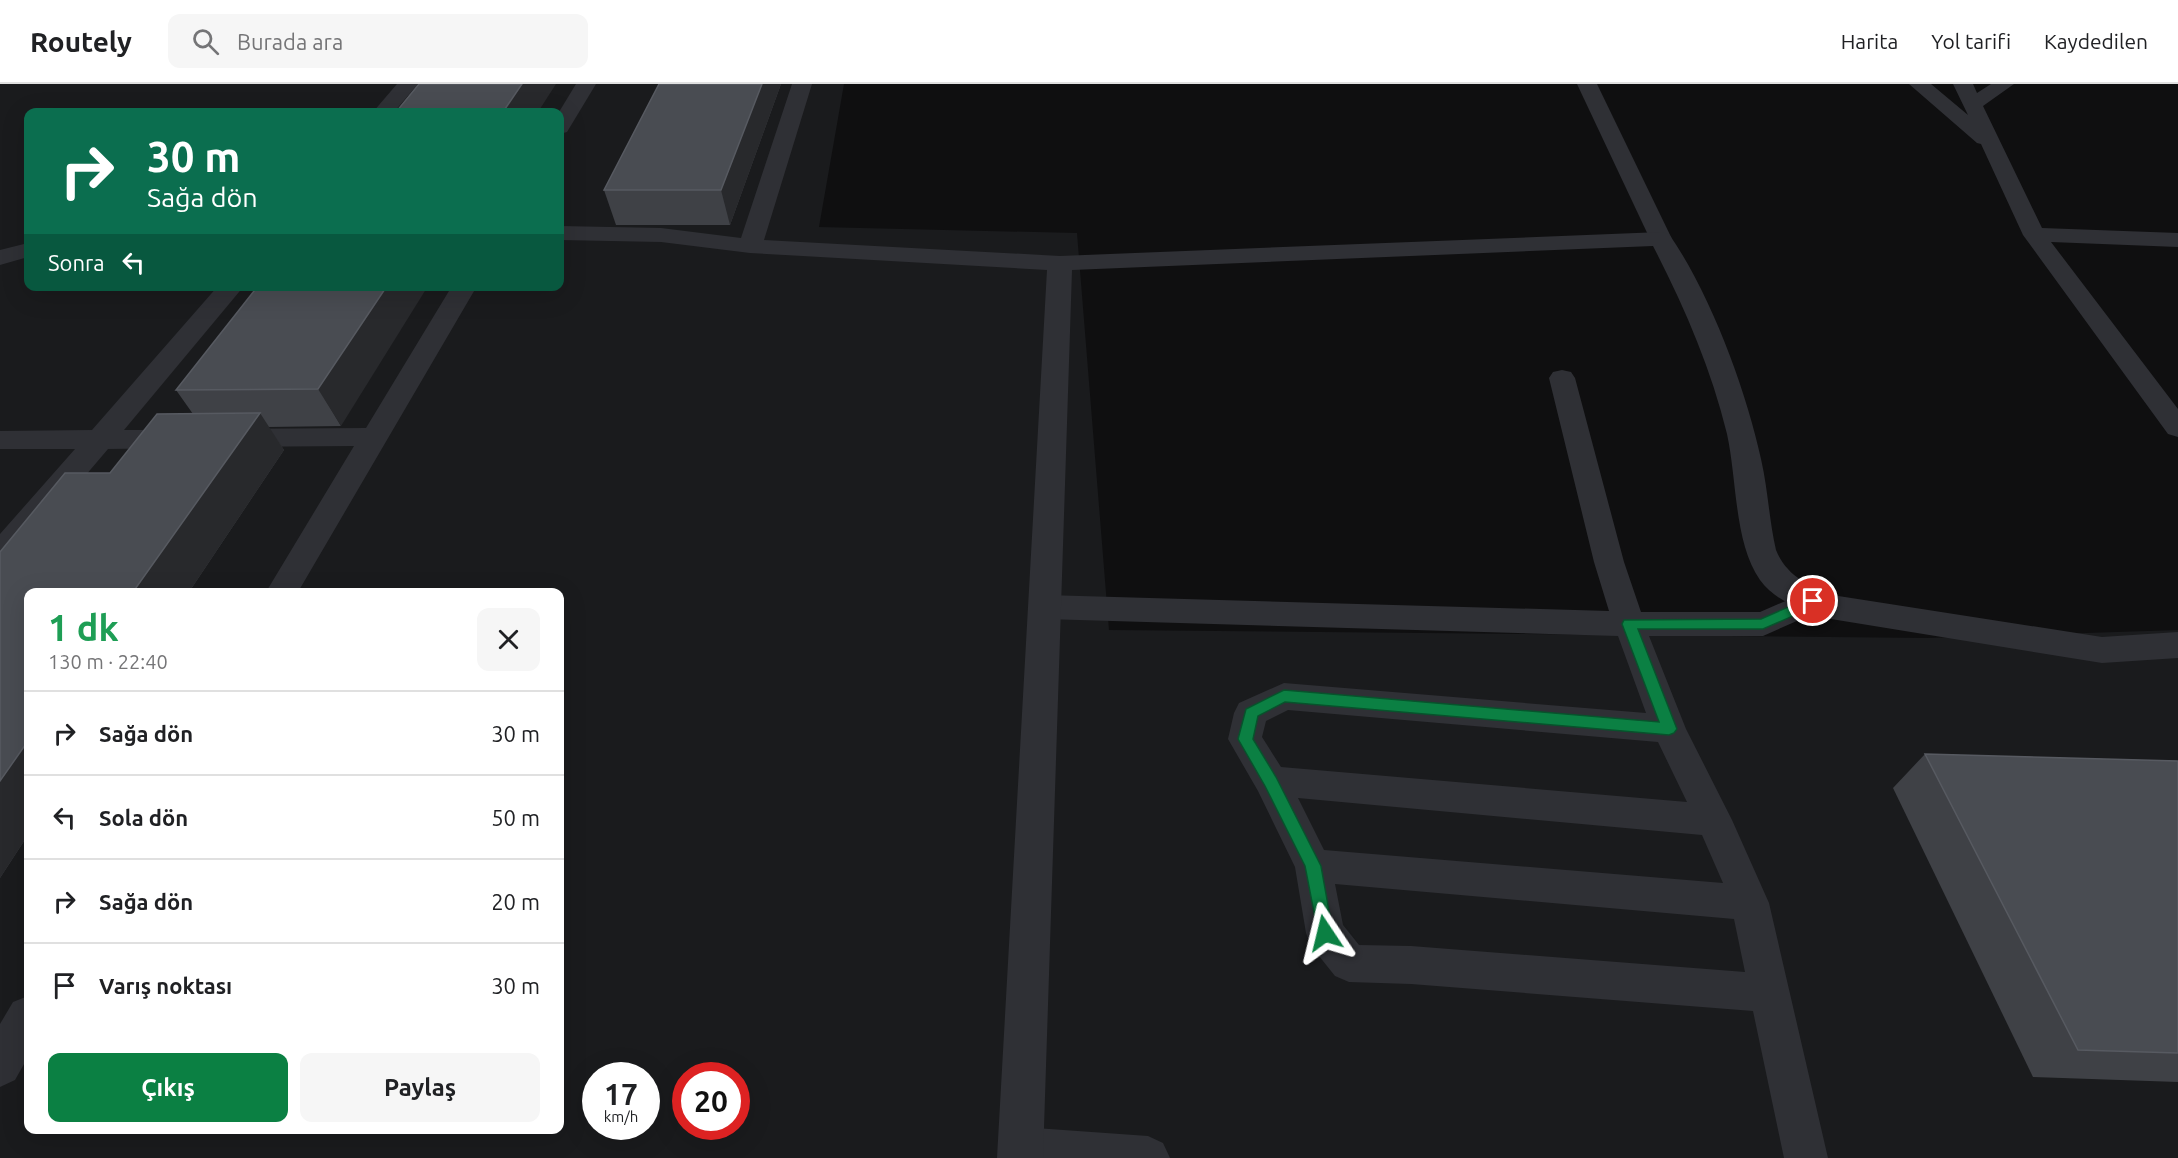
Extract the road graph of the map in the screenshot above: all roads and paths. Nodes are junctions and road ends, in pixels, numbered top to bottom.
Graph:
1 (408, 84) edge
2 (586, 84) edge
3 (802, 84) edge
4 (1587, 84) edge
5 (1919, 84) edge
6 (1963, 84) edge
7 (2004, 84) edge
8 (1972, 104) junction
9 (387, 108) edge
10 (564, 121) edge
11 (1992, 145) junction
12 (564, 233) edge
13 (2034, 235) junction
14 (1661, 239) junction
15 (2178, 240) edge
16 (750, 246) junction
17 (24, 251) edge
18 (0, 258) edge
19 (1060, 263) junction
20 (228, 291) edge
21 (462, 291) edge
22 (1562, 378) dead end
23 (2178, 428) edge
24 (375, 437) junction
25 (100, 439) junction
26 (0, 440) edge
27 (0, 555) edge
28 (284, 588) edge
29 (1813, 601) junction
30 (1044, 606) junction
31 (1629, 624) junction
32 (2178, 645) edge
33 (1669, 729) junction
34 (1271, 781) junction
35 (1714, 820) junction
36 (1313, 866) junction
37 (1750, 903) junction
38 (1769, 993) junction
39 (24, 1024) edge
40 (0, 1065) edge
41 (1020, 1154) edge
42 (1148, 1158) edge
43 (1806, 1158) edge

1 - 9 street
2 - 10 street
3 - 16 street
4 - 14 lane
5 - 11 lane
6 - 8 lane
7 - 8 lane
8 - 11 lane
11 - 13 lane
12 - 16 street
13 - 15 lane
13 - 23 lane
14 - 19 street
14 - 29 street
16 - 19 street
17 - 18 street
19 - 30 street
20 - 25 street
21 - 24 street
22 - 31 lane
24 - 25 street
24 - 28 street
25 - 26 street
25 - 27 street
29 - 31 lane
29 - 32 street
30 - 31 lane
30 - 41 street
31 - 33 lane
33 - 34 lane
33 - 35 lane
34 - 35 lane
34 - 36 lane
35 - 37 lane
36 - 37 lane
36 - 38 lane
37 - 38 lane
38 - 43 lane
39 - 40 street
41 - 42 lane

